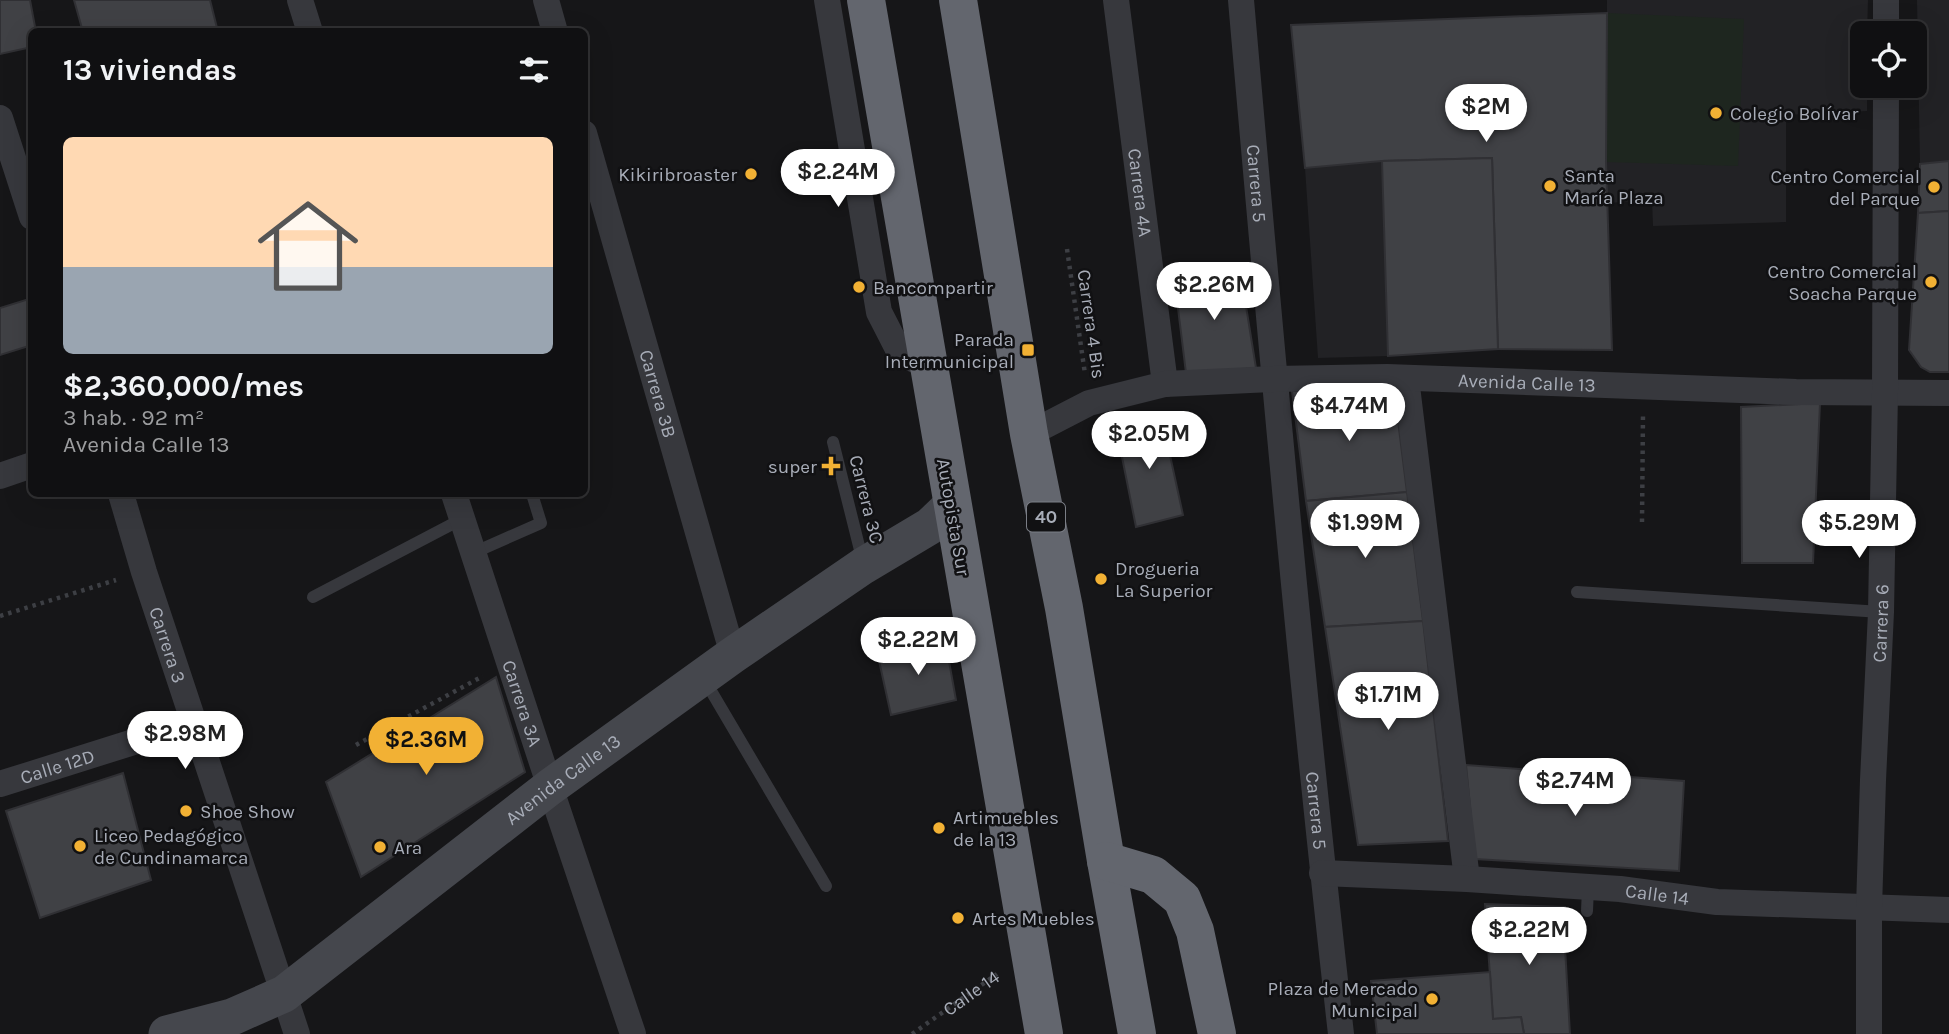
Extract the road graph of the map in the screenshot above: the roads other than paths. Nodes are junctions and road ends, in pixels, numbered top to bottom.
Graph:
1 (300, 0) edge
2 (547, 0) edge
3 (827, 0) edge
4 (866, 0) edge
5 (958, 0) edge
6 (1116, 0) edge
7 (1241, 0) edge
8 (1886, 0) edge
9 (1886, 21) edge
10 (309, 28) edge
11 (554, 28) edge
12 (1886, 98) edge
13 (0, 118) edge
14 (588, 147) edge
15 (9, 176) edge
16 (28, 210) edge
17 (928, 366) junction
18 (1406, 377) junction
19 (1274, 379) junction
20 (1165, 384) junction
21 (1885, 391) junction
22 (1949, 393) edge
23 (1030, 433) junction
24 (833, 442) dead end
25 (28, 466) edge
26 (0, 476) edge
27 (122, 497) edge
28 (455, 497) edge
29 (533, 497) edge
30 (952, 505) junction
31 (462, 519) junction
32 (473, 554) junction
33 (863, 566) junction
34 (1577, 592) dead end
35 (313, 597) dead end
36 (1881, 612) junction
37 (733, 655) junction
38 (703, 676) junction
39 (194, 723) junction
40 (0, 784) edge
41 (550, 787) junction
42 (1106, 861) junction
43 (1322, 873) junction
44 (1466, 879) junction
45 (827, 887) dead end
46 (1869, 908) junction
47 (1949, 910) edge
48 (284, 994) junction
49 (167, 1034) edge
50 (297, 1034) edge
51 (633, 1034) edge
52 (1044, 1034) edge
53 (1137, 1034) edge
54 (1217, 1034) edge
55 (1341, 1034) edge
56 (1869, 1034) edge

1 - 10 street
2 - 11 street
3 - 17 street
4 - 17 highway, Autopista Sur
5 - 23 highway, 40
6 - 20 street, Carrera 4A
7 - 19 street, Carrera 5
8 - 9 street
12 - 21 street, Carrera 6
13 - 15 street
14 - 37 street, Carrera 3B
15 - 16 street
17 - 30 highway, Autopista Sur
18 - 19 street, Avenida Calle 13
18 - 21 street, Avenida Calle 13
18 - 44 street
19 - 20 street, Avenida Calle 13
19 - 43 street, Carrera 5
20 - 23 street, Avenida Calle 13
21 - 22 street, Avenida Calle 13
21 - 36 street, Carrera 6
23 - 42 highway, 40
24 - 33 lane, Carrera 3C
25 - 26 street
27 - 39 street, Carrera 3
28 - 31 street, Carrera 3A
29 - 32 lane
30 - 33 main road, Avenida Calle 13
30 - 52 highway, Autopista Sur
31 - 32 street, Carrera 3A
31 - 35 lane
32 - 41 street, Carrera 3A
33 - 37 main road, Avenida Calle 13
34 - 36 lane
36 - 46 street, Carrera 6
37 - 38 main road, Avenida Calle 13
38 - 41 main road, Avenida Calle 13
38 - 45 lane
39 - 40 street, Calle 12D
39 - 48 street, Carrera 3
41 - 48 main road, Avenida Calle 13
41 - 51 street, Carrera 3A
42 - 53 highway, 40
42 - 54 highway
43 - 44 street, Calle 14
43 - 55 street, Carrera 5
44 - 46 street, Calle 14
46 - 47 street, Calle 14
46 - 56 street, Carrera 6
48 - 49 main road, Avenida Calle 13
48 - 50 street, Carrera 3

